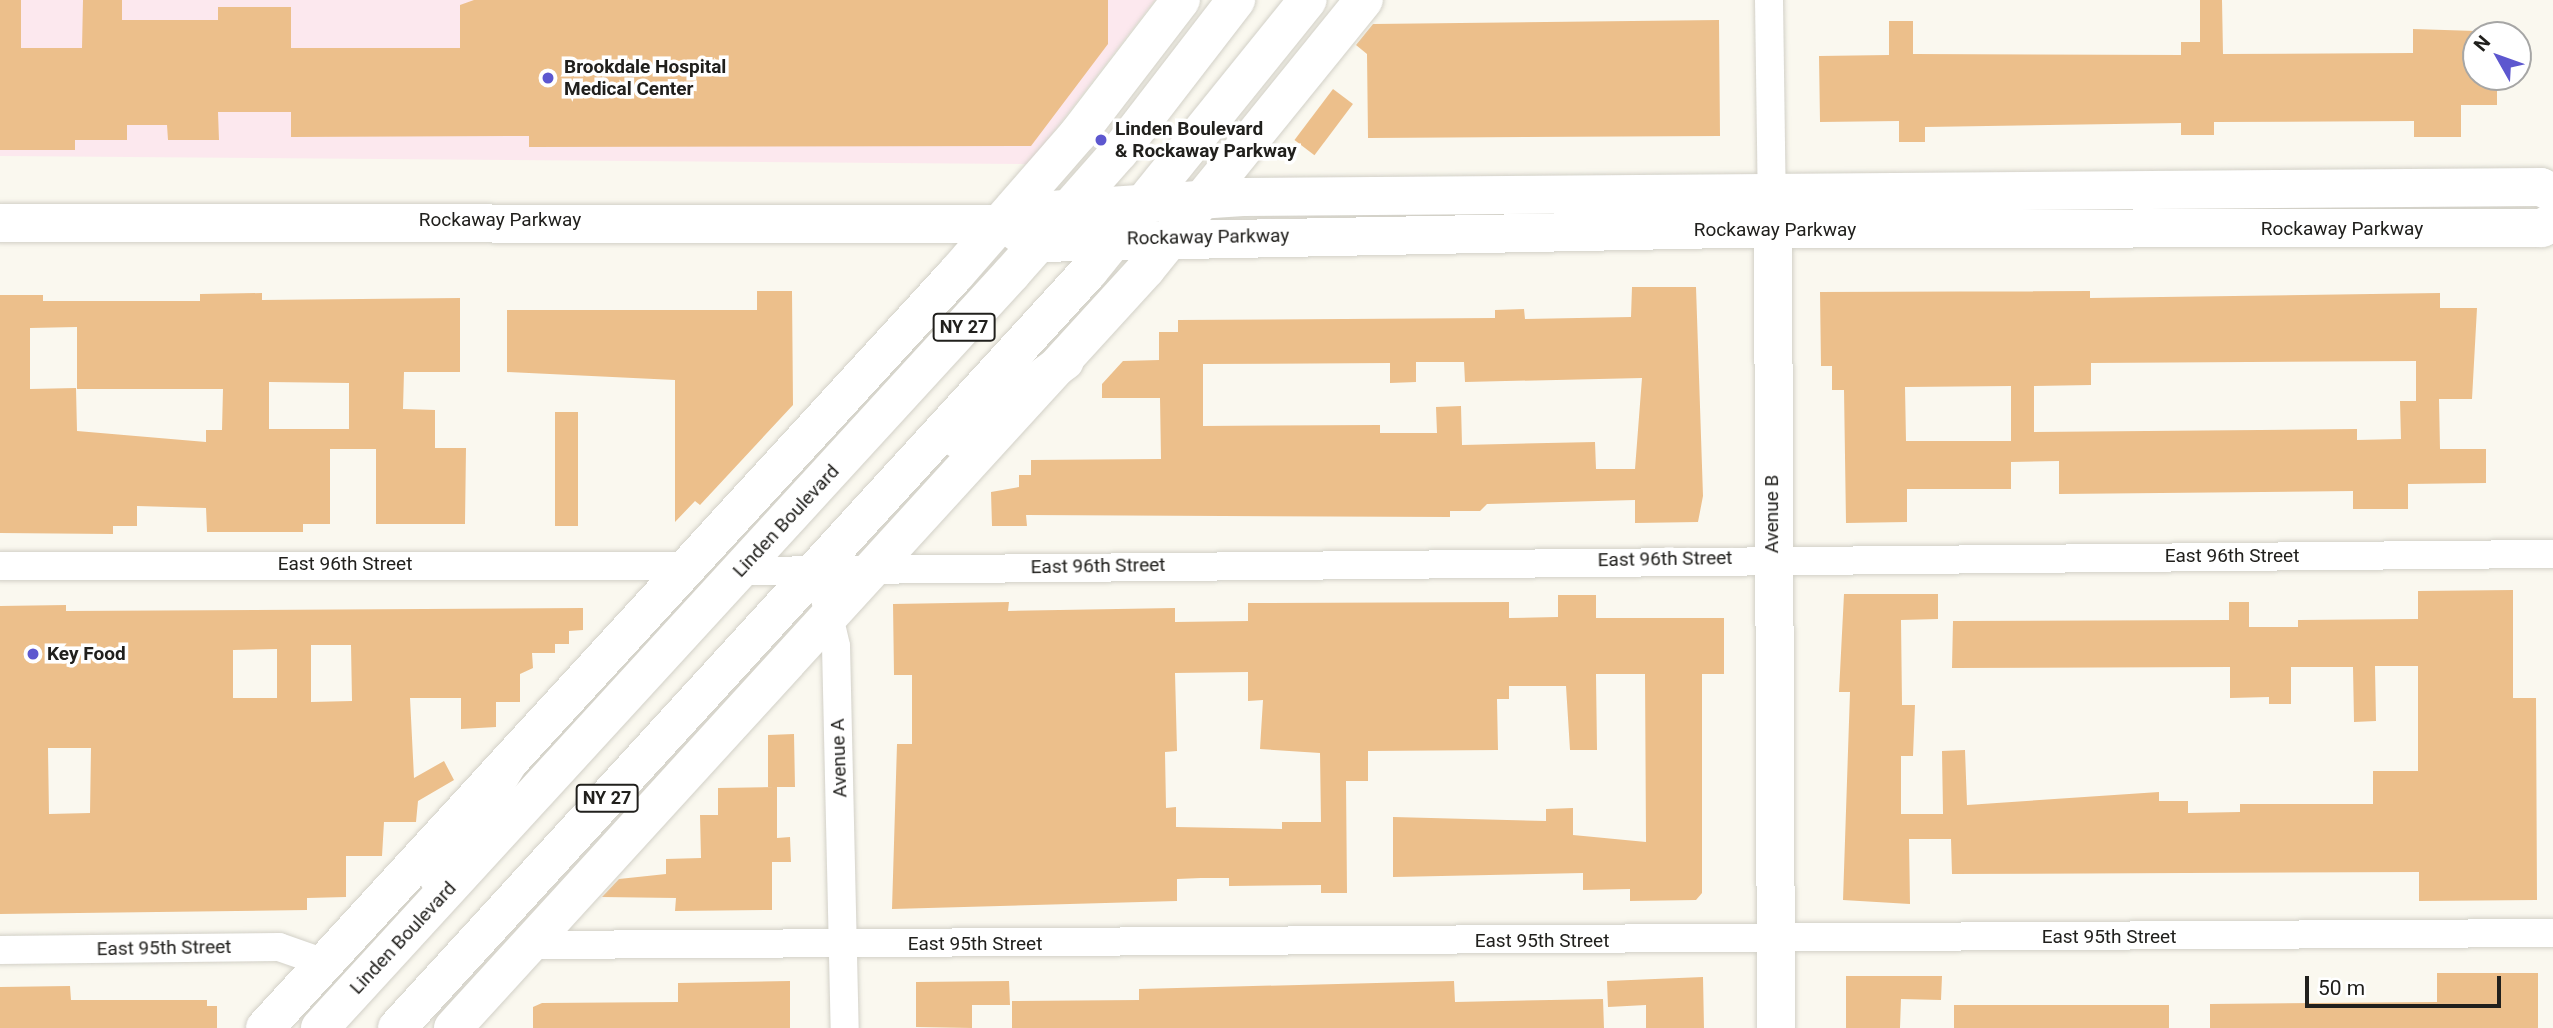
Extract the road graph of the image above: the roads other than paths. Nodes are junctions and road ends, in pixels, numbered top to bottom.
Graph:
1 (1181, 0) edge
2 (1236, 0) edge
3 (1308, 0) edge
4 (1364, 0) edge
5 (1769, 0) edge
6 (2553, 193) edge
7 (1205, 199) junction
8 (1147, 203) junction
9 (1068, 208) junction
10 (1772, 214) junction
11 (2553, 222) edge
12 (0, 223) edge
13 (1001, 223) junction
14 (1172, 237) junction
15 (1117, 238) junction
16 (1036, 243) junction
17 (1065, 361) junction
18 (902, 478) junction
19 (2553, 554) edge
20 (1772, 558) junction
21 (0, 566) edge
22 (689, 566) junction
23 (818, 569) junction
24 (873, 569) junction
25 (740, 571) junction
26 (833, 612) junction
27 (508, 763) junction
28 (2553, 933) edge
29 (404, 938) junction
30 (1776, 940) junction
31 (531, 945) junction
32 (844, 945) junction
33 (0, 950) edge
34 (467, 951) junction
35 (325, 963) junction
36 (265, 1028) edge
37 (320, 1028) edge
38 (397, 1028) edge
39 (424, 1028) edge
40 (453, 1028) edge
41 (845, 1028) edge
42 (1776, 1028) edge

1 - 13 main road
2 - 9 main road, Linden Boulevard / NY 27
3 - 8 main road, NY 27
4 - 7 main road
5 - 10 street, Avenue B
6 - 10 main road, Rockaway Parkway
7 - 8 main road, Rockaway Parkway
7 - 10 main road, Rockaway Parkway
7 - 14 main road
8 - 9 main road, Rockaway Parkway
8 - 15 main road, NY 27
9 - 13 main road, Rockaway Parkway
9 - 16 main road, Linden Boulevard / NY 27
10 - 11 main road, Rockaway Parkway
10 - 14 main road, Rockaway Parkway
10 - 20 main road, Avenue B
12 - 13 main road, Rockaway Parkway
13 - 16 main road, Rockaway Parkway
13 - 22 main road
14 - 15 main road, Rockaway Parkway
14 - 17 main road
15 - 16 main road, Rockaway Parkway
15 - 18 main road, NY 27
16 - 25 main road, Linden Boulevard / NY 27
17 - 18 main road
17 - 24 main road
18 - 23 main road, NY 27
19 - 20 street, East 96th Street
20 - 24 street, East 96th Street
20 - 30 main road, Avenue B
21 - 22 street, East 96th Street
22 - 27 main road
23 - 24 street, East 96th Street
23 - 25 street
23 - 26 street, Avenue A
23 - 34 main road, NY 27
24 - 26 main road
25 - 29 main road, Linden Boulevard / NY 27
26 - 31 main road
26 - 32 street, Avenue A
27 - 29 main road
27 - 35 main road
28 - 30 street, East 95th Street
29 - 37 main road, Linden Boulevard / NY 27
30 - 32 street, East 95th Street
30 - 42 main road, Avenue B
31 - 32 street, East 95th Street
31 - 40 main road
32 - 41 street, Avenue A
33 - 35 street, East 95th Street
34 - 38 main road, NY 27
34 - 39 main road
35 - 36 main road

